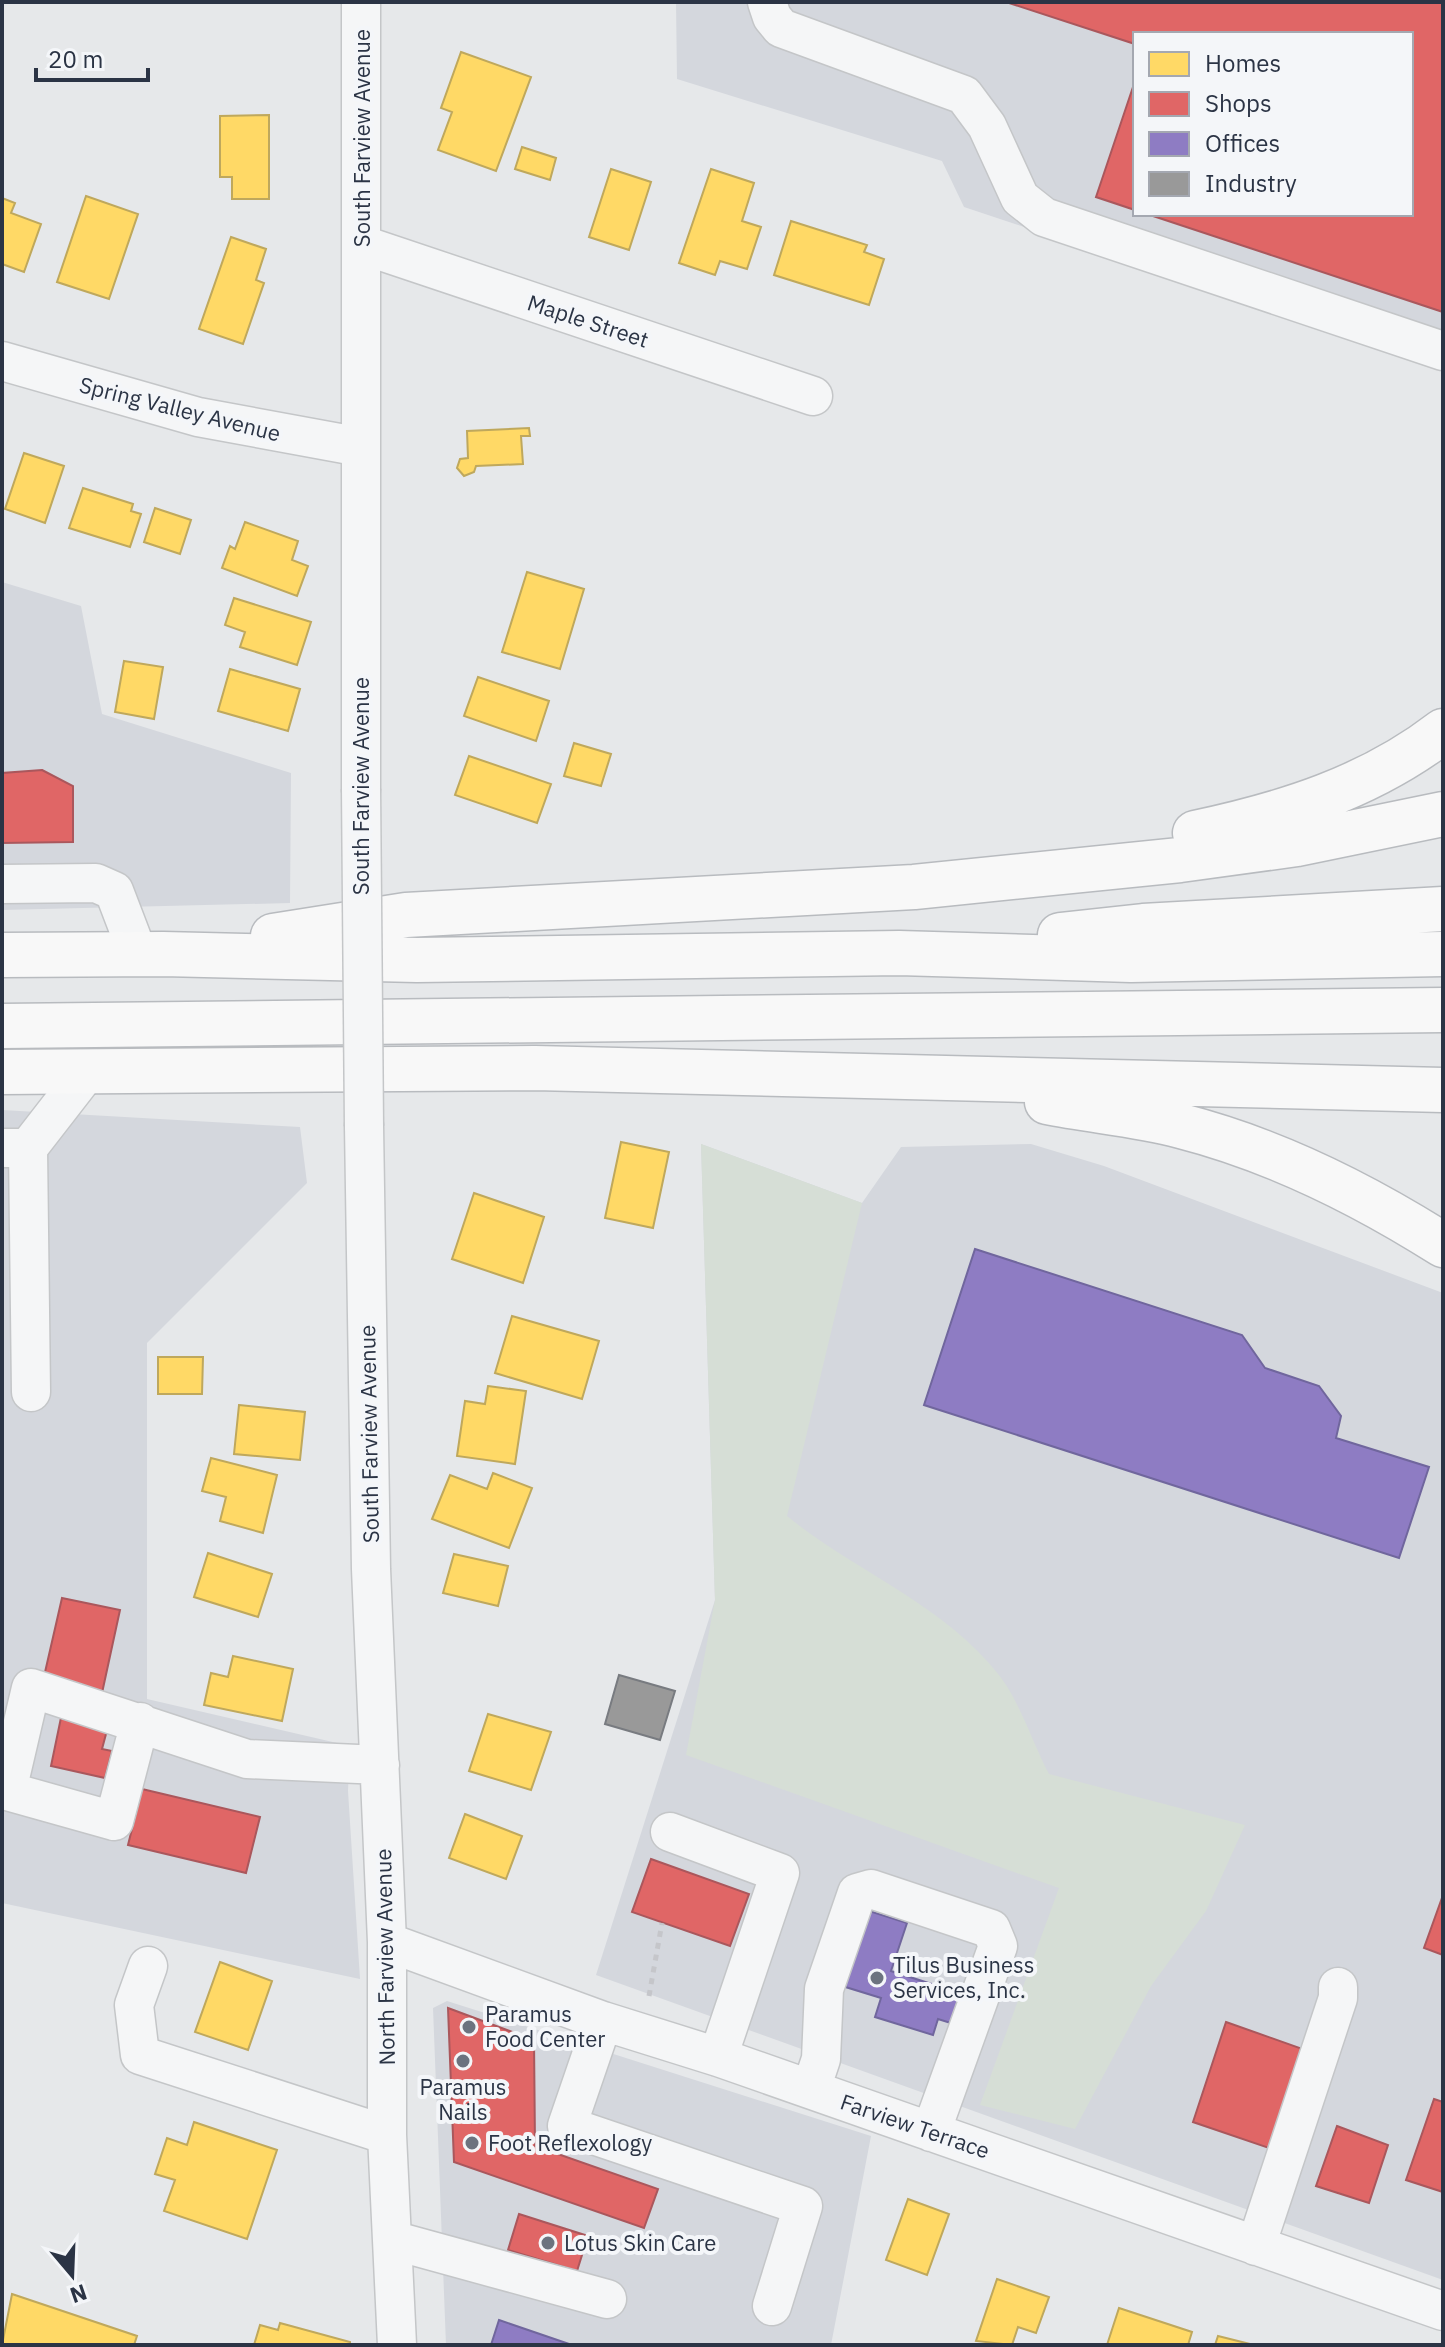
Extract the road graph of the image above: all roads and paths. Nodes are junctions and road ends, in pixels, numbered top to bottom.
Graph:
1 (361, 2) edge
2 (767, 2) edge
3 (363, 245) junction
4 (1443, 351) edge
5 (2, 361) edge
6 (813, 396) dead end
7 (361, 447) junction
8 (1443, 731) edge
9 (1443, 814) edge
10 (2, 884) edge
11 (914, 887) junction
12 (1443, 909) edge
13 (899, 953) junction
14 (150, 954) junction
15 (1443, 954) edge
16 (2, 955) edge
17 (1443, 1010) edge
18 (2, 1026) edge
19 (2, 1072) edge
20 (87, 1072) junction
21 (931, 1078) junction
22 (1443, 1090) edge
23 (15, 1148) edge
24 (1443, 1245) edge
25 (31, 1392) dead end
26 (371, 1569) joint
27 (140, 1722) dead end
28 (380, 1765) junction
29 (670, 1832) dead end
30 (662, 1923) dead end
31 (387, 1942) junction
32 (148, 1966) dead end
33 (1338, 1987) dead end
34 (648, 2001) dead end
35 (603, 2021) junction
36 (718, 2057) junction
37 (811, 2089) junction
38 (931, 2132) junction
39 (387, 2135) junction
40 (392, 2240) junction
41 (1256, 2246) junction
42 (607, 2299) dead end
43 (772, 2306) dead end
44 (1443, 2311) edge
45 (397, 2345) edge

1 - 3 street, South Farview Avenue
2 - 4 street
3 - 6 street, Maple Street
3 - 7 street, South Farview Avenue
5 - 7 street, Spring Valley Avenue
7 - 26 street, South Farview Avenue, bridge
8 - 11 highway
9 - 11 highway
10 - 14 street
11 - 14 highway
12 - 13 highway
13 - 14 highway
13 - 15 highway
14 - 16 highway
17 - 18 highway
19 - 20 highway
20 - 21 highway
20 - 23 street
21 - 22 highway
21 - 24 highway
23 - 25 street
26 - 28 street, North Farview Avenue
27 - 28 street
28 - 31 street, North Farview Avenue
29 - 36 street
30 - 34 path
31 - 35 street, Farview Terrace
31 - 39 street, North Farview Avenue
32 - 39 street
33 - 41 street
35 - 36 street, Farview Terrace
35 - 43 street
36 - 37 street, Farview Terrace
37 - 38 street, Farview Terrace
37 - 38 street
38 - 41 street, Farview Terrace
39 - 40 street, North Farview Avenue
40 - 42 street
40 - 45 street, North Farview Avenue
41 - 44 street, Farview Terrace

